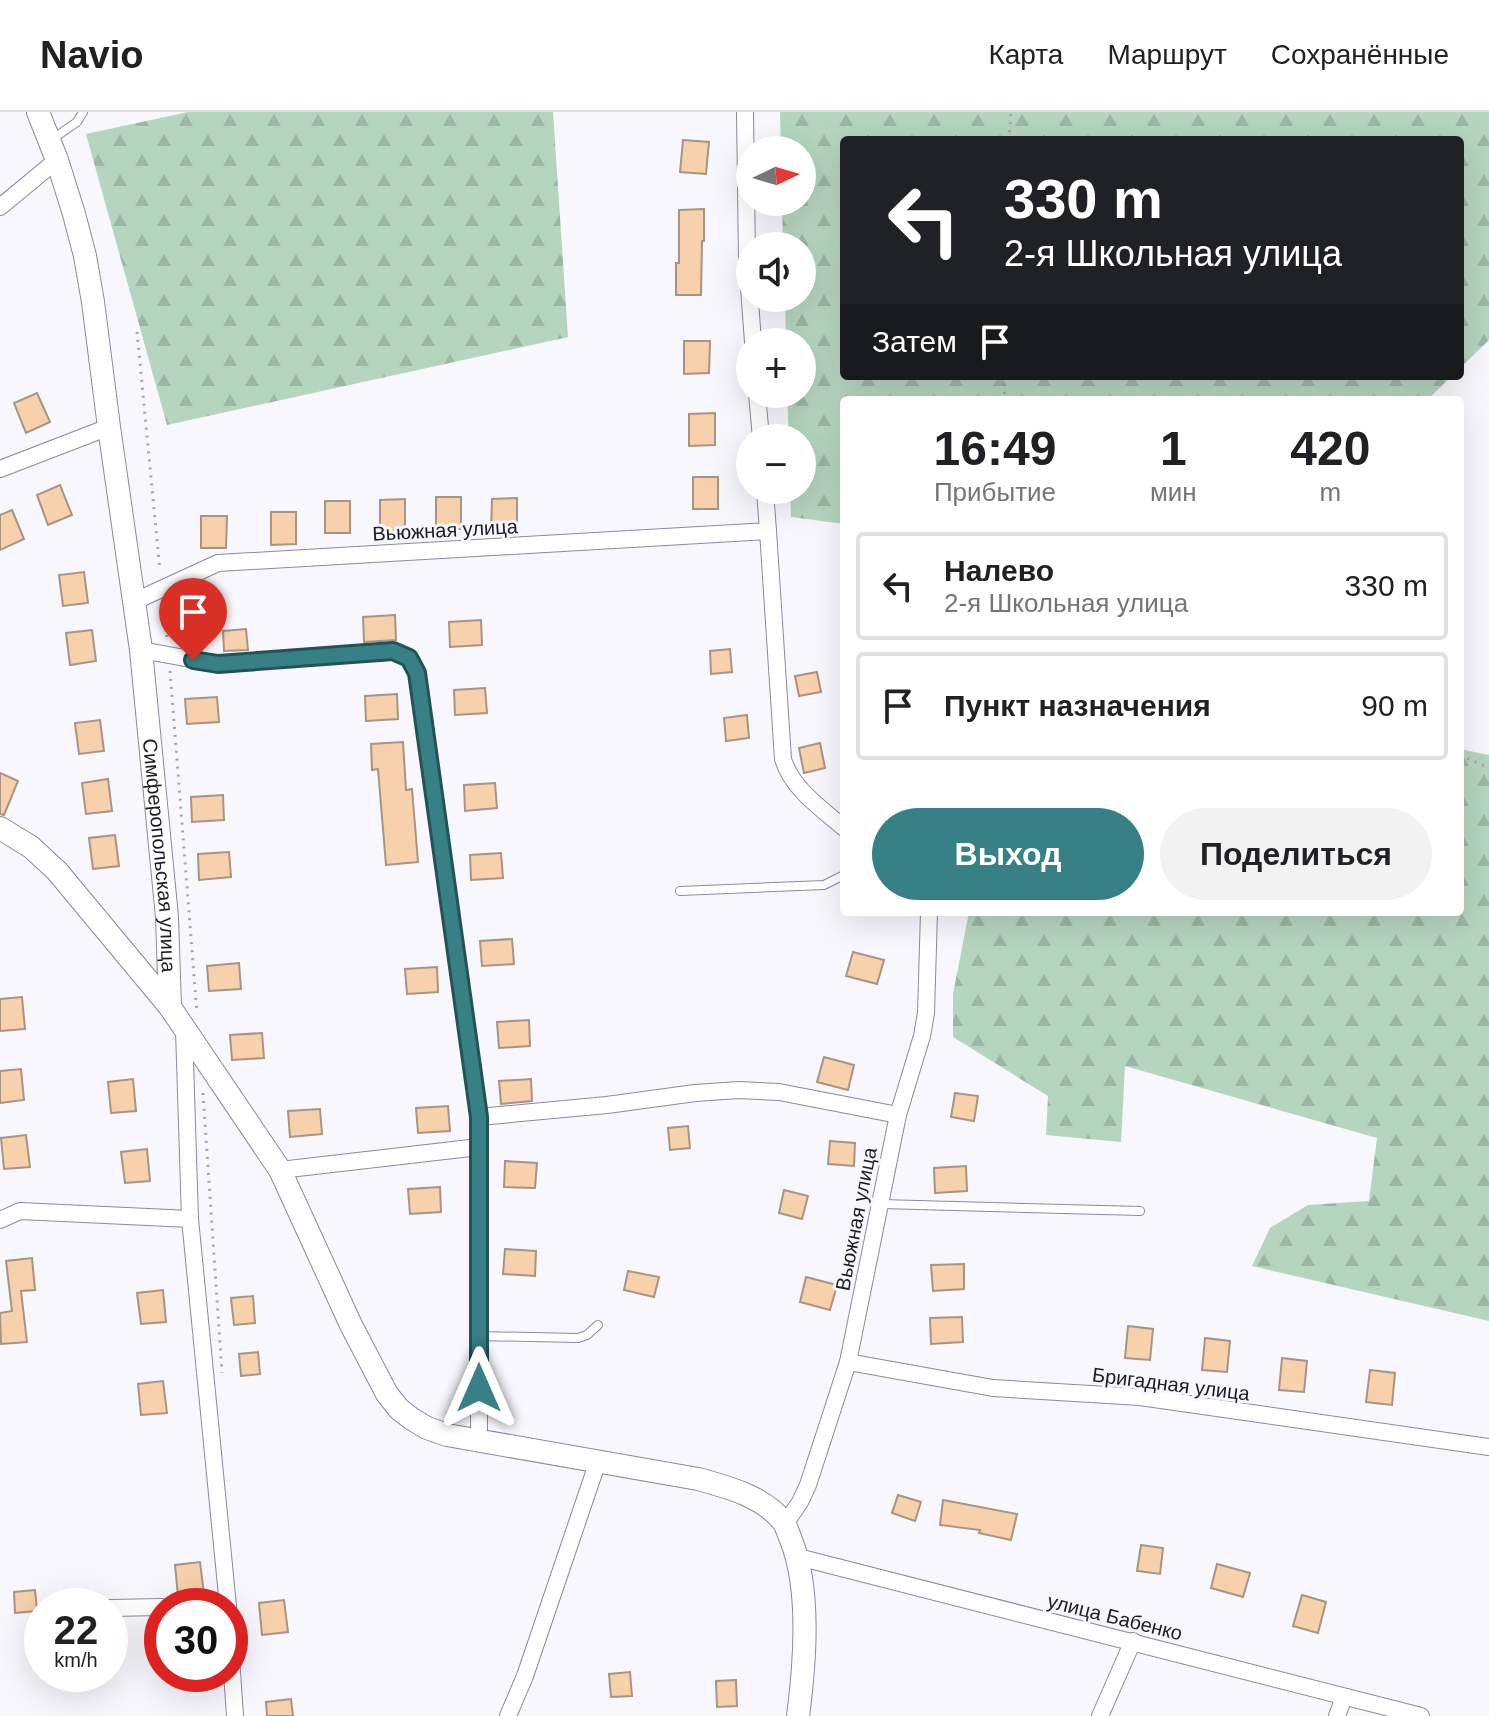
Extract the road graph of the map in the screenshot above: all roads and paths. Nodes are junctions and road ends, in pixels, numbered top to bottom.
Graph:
1 (38, 112) edge
2 (83, 112) edge
3 (745, 112) edge
4 (1011, 112) edge
5 (1009, 136) edge
6 (54, 150) junction
7 (0, 207) edge
8 (752, 328) edge
9 (109, 427) junction
10 (0, 469) edge
11 (766, 504) edge
12 (768, 531) junction
13 (133, 602) junction
14 (141, 650) junction
15 (1464, 757) edge
16 (1489, 768) edge
17 (840, 824) edge
18 (0, 828) edge
19 (840, 877) edge
20 (680, 891) dead end
21 (929, 916) edge
22 (170, 1007) junction
23 (184, 1030) junction
24 (898, 1115) junction
25 (479, 1117) junction
26 (479, 1147) junction
27 (280, 1170) junction
28 (880, 1204) junction
29 (1140, 1211) dead end
30 (190, 1219) junction
31 (0, 1220) edge
32 (598, 1325) dead end
33 (479, 1336) junction
34 (848, 1362) junction
35 (479, 1440) junction
36 (1489, 1447) edge
37 (598, 1461) junction
38 (785, 1524) junction
39 (798, 1557) junction
40 (226, 1588) edge
41 (1133, 1641) junction
42 (233, 1692) edge
43 (1344, 1697) junction
44 (235, 1716) edge
45 (508, 1716) edge
46 (798, 1716) edge
47 (1100, 1716) edge
48 (1337, 1716) edge
49 (1421, 1716) edge

1 - 6 street, Симферопольская улица
2 - 6 lane
3 - 8 street
4 - 5 path
6 - 7 street
6 - 9 street, Симферопольская улица
9 - 10 street
9 - 13 street, Симферопольская улица
11 - 12 street
12 - 13 street, Вьюжная улица
12 - 17 street
13 - 14 street, Симферопольская улица
14 - 22 street, Симферопольская улица
14 - 25 street
15 - 16 path
18 - 22 street
19 - 20 lane
21 - 24 street, Вьюжная улица
22 - 23 street, Симферопольская улица
23 - 27 street
23 - 30 street, Симферопольская улица
24 - 25 street
24 - 28 street, Вьюжная улица
25 - 26 street
26 - 27 street
26 - 33 street
27 - 35 street
28 - 29 lane
28 - 34 street, Вьюжная улица
30 - 31 street
30 - 40 street, Симферопольская улица
32 - 33 lane
33 - 35 street
34 - 36 street, Бригадная улица
34 - 38 street, Вьюжная улица
35 - 37 street
37 - 38 street
37 - 45 street
38 - 39 street
39 - 41 street, улица Бабенко
39 - 46 street
41 - 43 street, улица Бабенко
41 - 47 street
42 - 44 street
43 - 48 street
43 - 49 street, улица Бабенко

